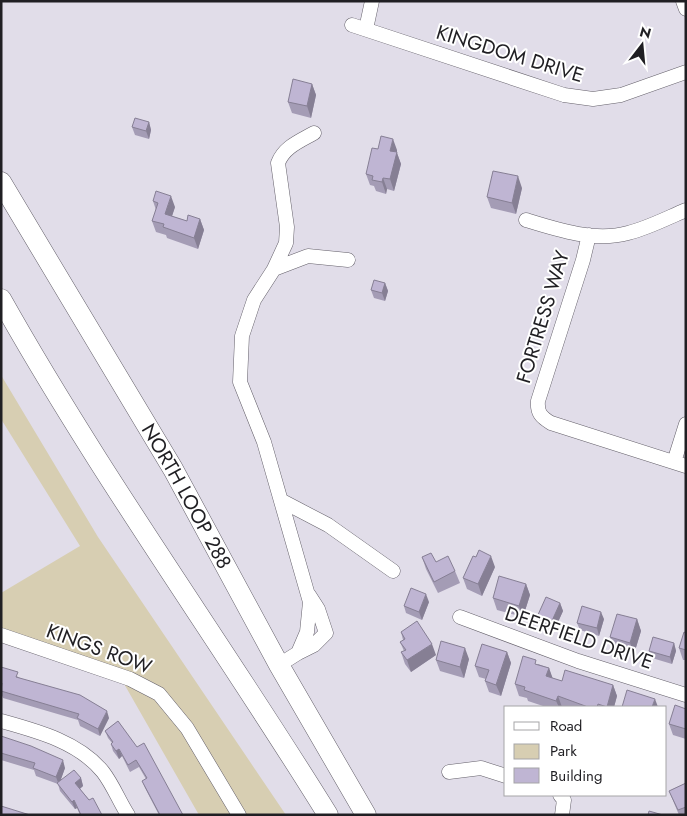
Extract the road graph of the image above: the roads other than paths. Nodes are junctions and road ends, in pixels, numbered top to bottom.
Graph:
1 (372, 1) edge
2 (683, 1) edge
3 (686, 9) edge
4 (352, 25) dead end
5 (366, 30) junction
6 (686, 72) edge
7 (314, 133) dead end
8 (1, 182) edge
9 (686, 210) edge
10 (526, 220) dead end
11 (589, 235) junction
12 (348, 260) dead end
13 (274, 269) junction
14 (1, 299) edge
15 (686, 424) edge
16 (680, 464) edge
17 (282, 501) junction
18 (393, 571) dead end
19 (460, 617) dead end
20 (1, 635) edge
21 (279, 666) junction
22 (686, 695) edge
23 (1, 721) edge
24 (450, 772) dead end
25 (504, 775) edge
26 (561, 796) edge
27 (128, 815) edge
28 (239, 815) edge
29 (328, 815) edge
30 (366, 815) edge
31 (562, 815) edge

1 - 5 street
2 - 3 street
4 - 5 street, KINGDOM DRIVE
5 - 6 street, KINGDOM DRIVE
7 - 13 street
8 - 21 highway, NORTH LOOP 288
9 - 11 street
10 - 11 street
11 - 16 street, FORTRESS WAY
12 - 13 street
13 - 17 street
14 - 29 highway
15 - 16 street
17 - 18 street
17 - 21 street
19 - 22 street, DEERFIELD DRIVE
20 - 28 street, KINGS ROW
21 - 30 highway, NORTH LOOP 288
23 - 27 street
24 - 25 street
26 - 31 street

